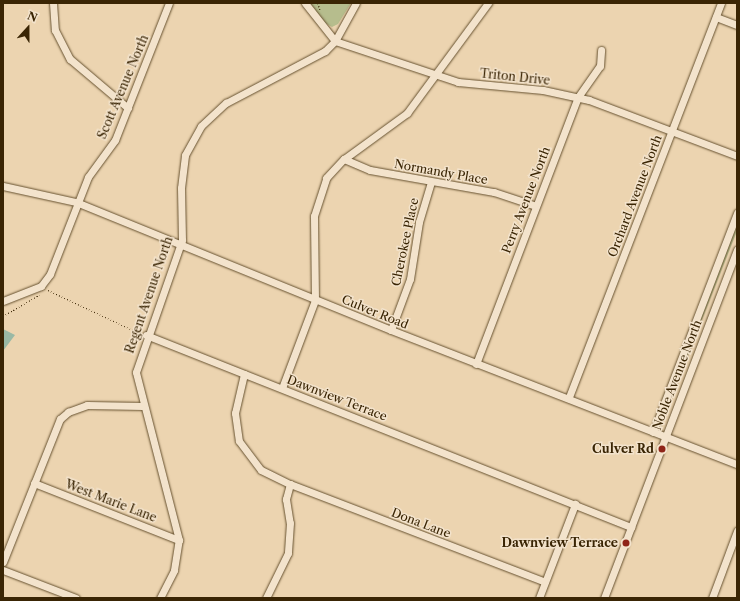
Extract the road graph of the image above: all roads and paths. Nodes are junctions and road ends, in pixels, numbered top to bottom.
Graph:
1 (53, 3) edge
2 (169, 3) edge
3 (305, 3) edge
4 (356, 3) edge
5 (488, 3) edge
6 (721, 3) edge
7 (716, 17) junction
8 (737, 25) edge
9 (335, 41) junction
10 (602, 50) dead end
11 (436, 76) junction
12 (578, 97) junction
13 (128, 108) junction
14 (673, 130) junction
15 (737, 156) edge
16 (344, 159) junction
17 (431, 182) junction
18 (3, 186) edge
19 (78, 204) junction
20 (536, 206) junction
21 (737, 214) edge
22 (180, 246) junction
23 (737, 250) edge
24 (315, 300) junction
25 (3, 301) edge
26 (3, 316) edge
27 (391, 330) junction
28 (143, 334) junction
29 (476, 364) junction
30 (244, 374) junction
31 (282, 388) junction
32 (570, 397) junction
33 (143, 406) junction
34 (653, 432) junction
35 (665, 436) junction
36 (737, 464) edge
37 (34, 483) junction
38 (290, 484) junction
39 (575, 504) junction
40 (631, 527) junction
41 (737, 531) edge
42 (179, 540) junction
43 (3, 562) edge
44 (3, 570) edge
45 (545, 582) junction
46 (76, 598) edge
47 (160, 598) edge
48 (266, 598) edge
49 (539, 598) edge
50 (604, 598) edge
51 (712, 598) edge

1 - 13 street
2 - 13 street, Scott Avenue North
3 - 9 street
4 - 9 street, Regent Avenue North
5 - 11 street
6 - 7 street, Orchard Avenue North
7 - 8 street
7 - 14 street, Orchard Avenue North
9 - 11 street, Triton Drive
9 - 22 street, Regent Avenue North
10 - 12 street, Perry Avenue North
11 - 12 street, Triton Drive
11 - 16 street
12 - 14 street, Triton Drive
12 - 20 street, Perry Avenue North
13 - 19 street, Scott Avenue North
14 - 15 street, Triton Drive
14 - 32 street, Orchard Avenue North
16 - 17 street, Normandy Place
16 - 24 street
17 - 20 street, Normandy Place
17 - 27 street, Cherokee Place
18 - 19 street, Culver Road
19 - 22 street, Culver Road
19 - 25 street, Scott Avenue North
20 - 29 street, Perry Avenue North
21 - 34 street
22 - 24 street, Culver Road
22 - 28 street, Regent Avenue North
23 - 35 street, Noble Avenue North
24 - 27 street, Culver Road
24 - 31 street
26 - 28 path
27 - 29 street, Culver Road
28 - 30 street, Dawnview Terrace
28 - 33 street, Regent Avenue North
29 - 32 street, Culver Road
30 - 31 street, Dawnview Terrace
30 - 38 street, Dona Lane
31 - 39 street, Dawnview Terrace
32 - 34 street, Culver Road
33 - 37 street
33 - 42 street, Regent Avenue North
34 - 35 street, Culver Road
35 - 36 street, Culver Road
35 - 40 street, Noble Avenue North
37 - 42 street, West Marie Lane
37 - 43 street
38 - 45 street, Dona Lane
38 - 48 street
39 - 40 street, Dawnview Terrace
39 - 45 street
40 - 50 street, Noble Avenue North
41 - 51 street
42 - 47 street, Regent Avenue North
44 - 46 street
45 - 49 street

